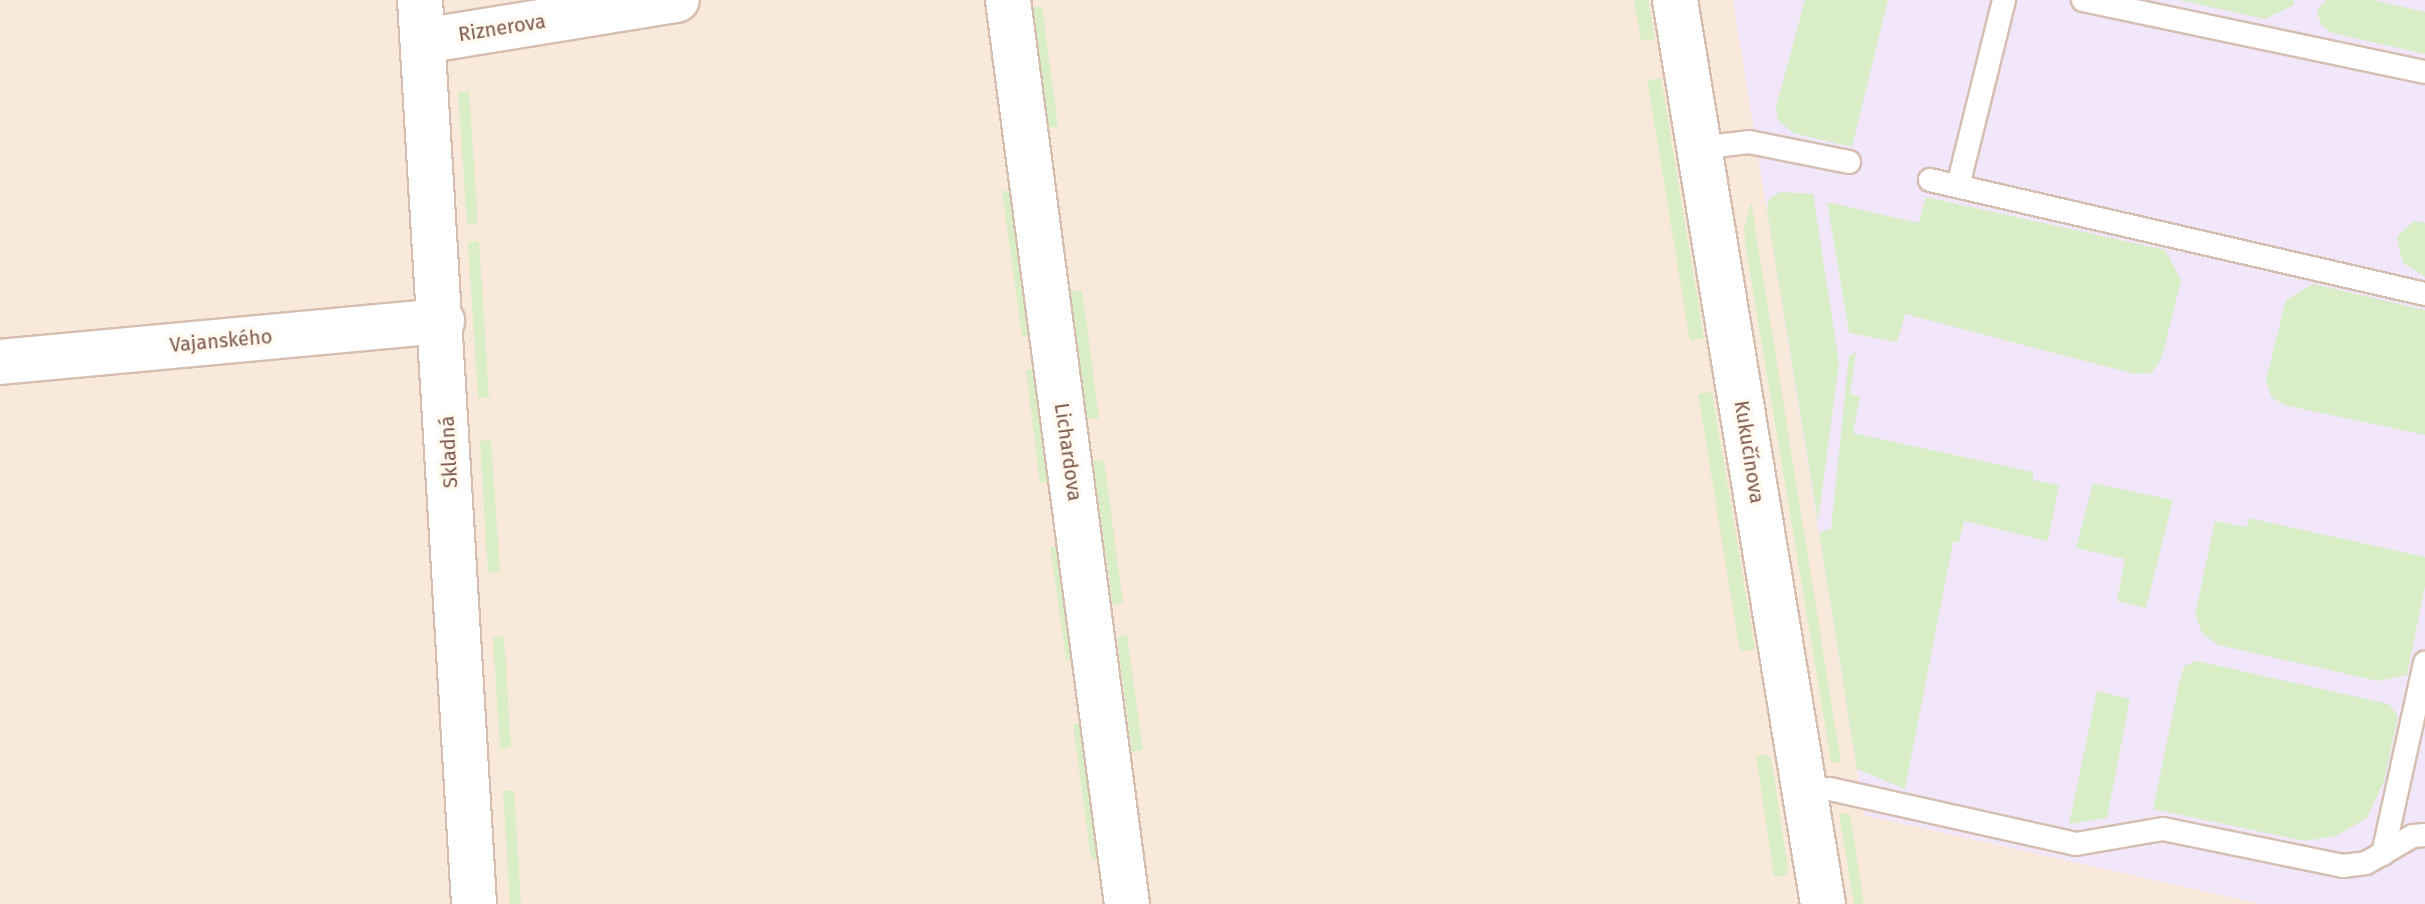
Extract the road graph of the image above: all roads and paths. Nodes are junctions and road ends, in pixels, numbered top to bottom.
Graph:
1 (677, 0) edge
2 (1008, 0) edge
3 (1675, 0) edge
4 (2004, 0) edge
5 (2083, 0) edge
6 (421, 20) edge
7 (2425, 72) edge
8 (1699, 148) junction
9 (1849, 162) dead end
10 (1930, 180) dead end
11 (1958, 186) junction
12 (2425, 294) edge
13 (442, 321) junction
14 (0, 362) edge
15 (2425, 663) edge
16 (1805, 790) junction
17 (2425, 835) edge
18 (2383, 854) junction
19 (474, 904) edge
20 (1127, 904) edge
21 (1823, 904) edge

1 - 6 street, Riznerova
2 - 20 street, Lichardova
3 - 8 street, Kukučínova
4 - 11 lane
5 - 7 lane
6 - 13 street, Skladná
8 - 9 lane
8 - 16 street, Kukučínova
10 - 11 lane
11 - 12 lane
13 - 14 street, Vajanského
13 - 19 street, Skladná
15 - 18 lane
16 - 18 lane
16 - 21 street, Kukučínova
17 - 18 lane

